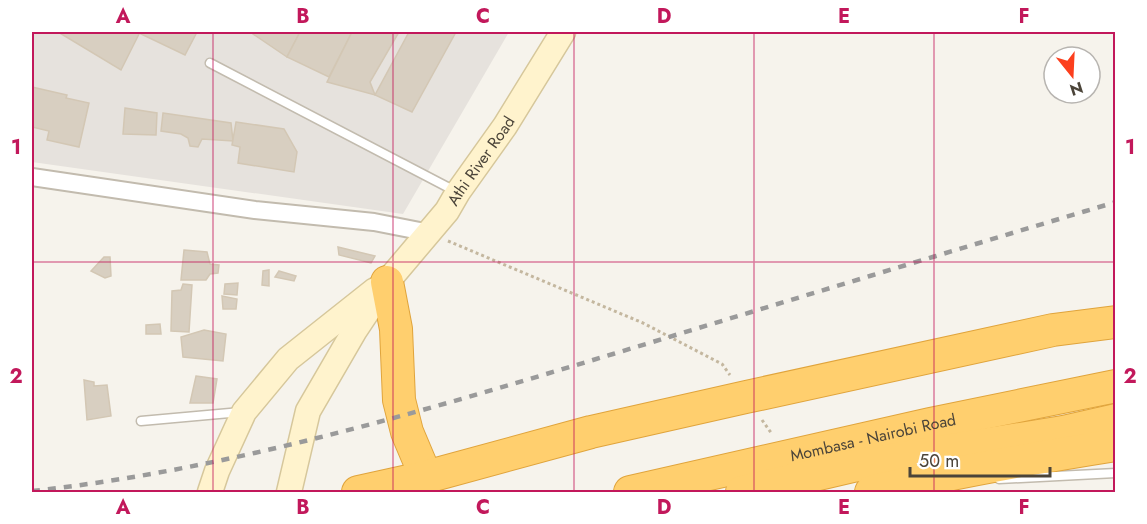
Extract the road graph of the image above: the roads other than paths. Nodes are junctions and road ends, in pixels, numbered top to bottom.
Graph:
1 (563, 32) edge
2 (210, 63) dead end
3 (32, 177) edge
4 (458, 192) junction
5 (430, 233) junction
6 (387, 282) junction
7 (1116, 322) edge
8 (1116, 386) edge
9 (244, 412) junction
10 (1116, 420) edge
11 (141, 421) dead end
12 (1116, 445) edge
13 (1116, 472) edge
14 (426, 477) junction
15 (968, 480) dead end
16 (990, 480) dead end
17 (911, 483) junction
18 (210, 492) edge
19 (289, 492) edge
20 (358, 492) edge
21 (630, 492) edge
22 (742, 492) edge
23 (871, 492) edge

1 - 4 main road, Athi River Road
2 - 4 lane
3 - 5 street
4 - 5 main road, Athi River Road
5 - 6 main road, Athi River Road
6 - 9 main road, Athi River Road
6 - 14 highway
6 - 19 main road, Athi River Road
7 - 14 highway
8 - 21 highway, Mombasa - Nairobi Road
9 - 11 lane
9 - 18 main road, Athi River Road
10 - 22 highway
12 - 17 highway
13 - 16 lane
14 - 20 highway
15 - 17 lane
17 - 23 highway

